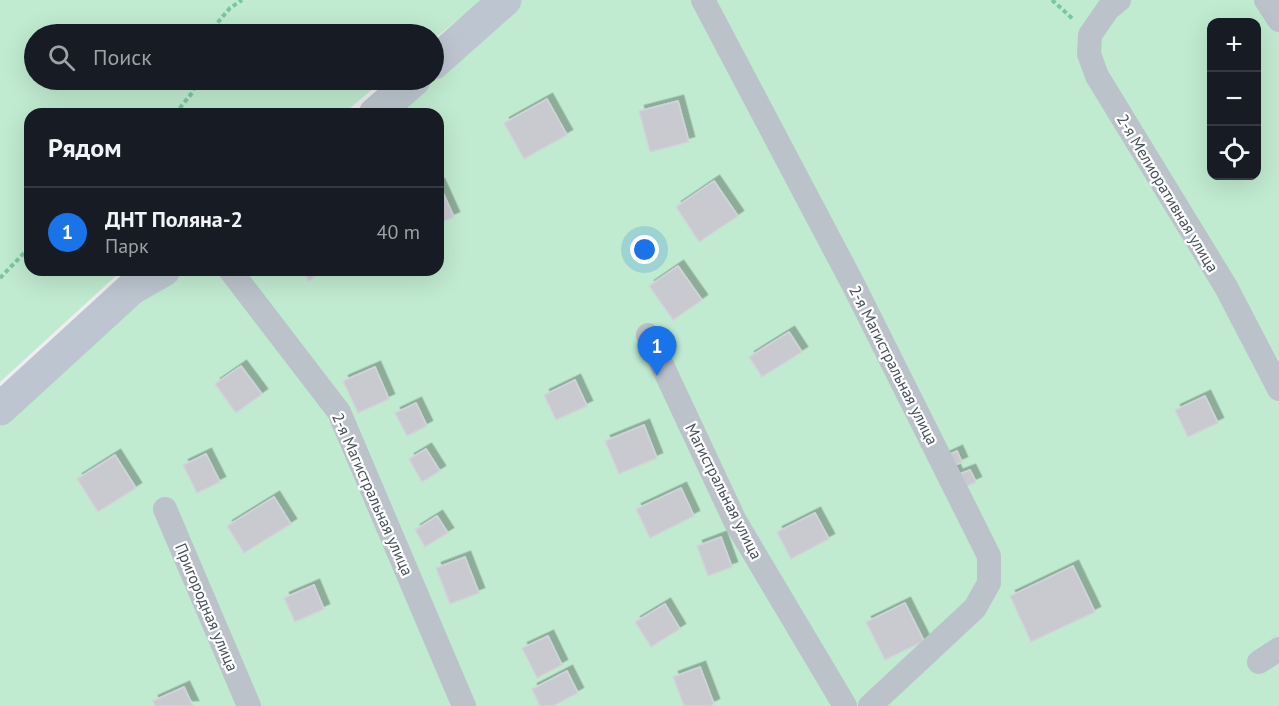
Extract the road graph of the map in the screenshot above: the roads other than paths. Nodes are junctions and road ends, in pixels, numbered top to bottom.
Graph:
1 (505, 0) edge
2 (703, 0) edge
3 (1119, 0) edge
4 (1266, 0) edge
5 (1279, 20) edge
6 (444, 54) edge
7 (403, 90) edge
8 (382, 108) edge
9 (154, 276) edge
10 (235, 276) edge
11 (648, 335) dead end
12 (1279, 389) edge
13 (0, 409) edge
14 (165, 509) dead end
15 (1279, 649) edge
16 (1258, 662) dead end
17 (249, 706) edge
18 (464, 706) edge
19 (845, 706) edge
20 (870, 706) edge

1 - 6 street
2 - 20 street, 2-я Магистральная улица
3 - 12 street, 2-я Мелиоративная улица
4 - 5 street
7 - 8 street
9 - 13 street
10 - 18 street, 2-я Магистральная улица
11 - 19 street, Магистральная улица
14 - 17 street, Пригородная улица
15 - 16 street

